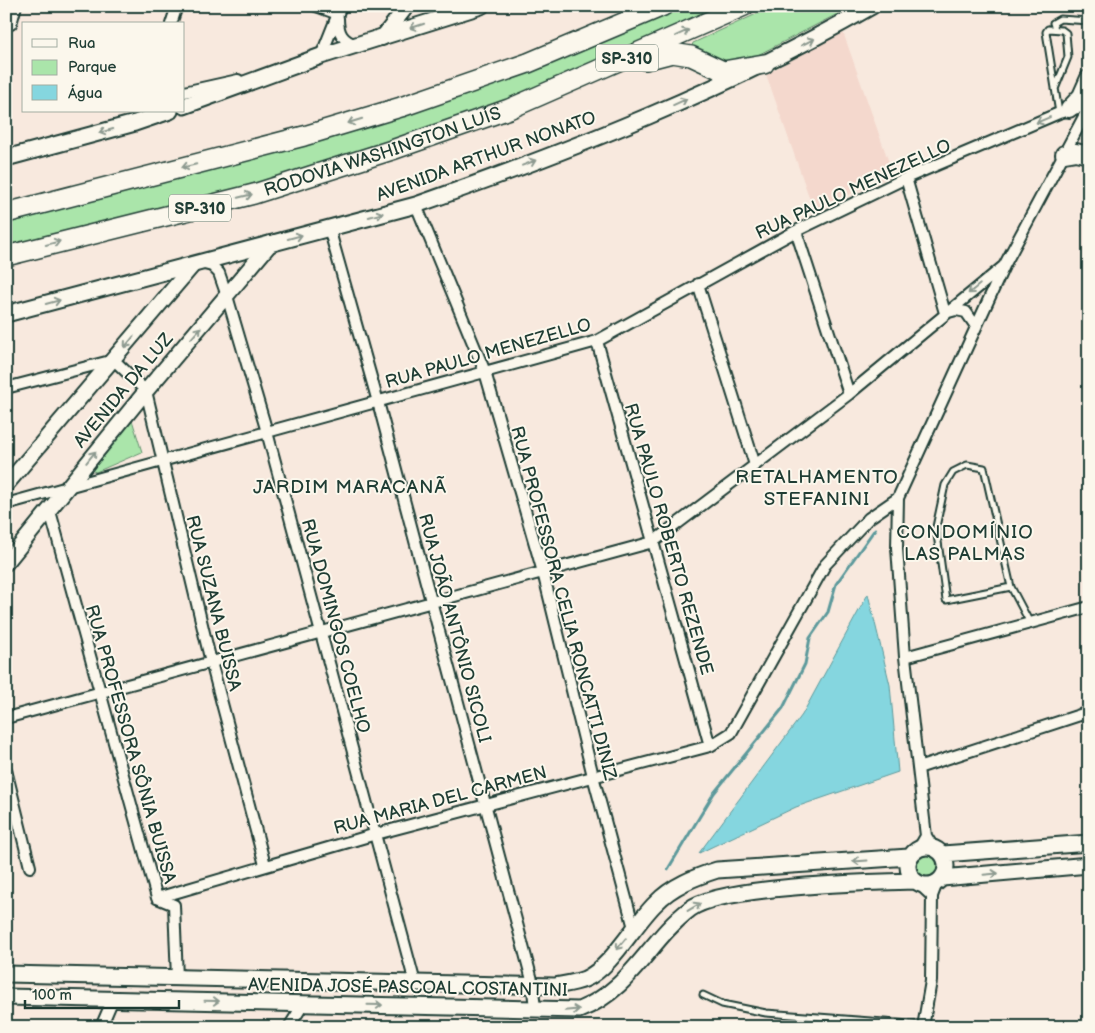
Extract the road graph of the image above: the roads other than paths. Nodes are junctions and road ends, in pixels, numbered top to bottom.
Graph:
1 (16, 6) edge
2 (178, 6) edge
3 (316, 6) edge
4 (407, 6) edge
5 (481, 6) edge
6 (632, 6) edge
7 (663, 6) edge
8 (744, 6) edge
9 (872, 6) edge
10 (340, 10) edge
11 (454, 11) edge
12 (1089, 21) edge
13 (172, 22) edge
14 (11, 24) dead end
15 (1054, 29) junction
16 (382, 38) junction
17 (356, 45) junction
18 (321, 56) junction
19 (764, 64) junction
20 (275, 72) junction
21 (1089, 78) edge
22 (1055, 90) junction
23 (185, 92) edge
24 (185, 106) edge
25 (1089, 106) edge
26 (401, 107) junction
27 (509, 109) junction
28 (1064, 111) junction
29 (165, 112) edge
30 (138, 117) edge
31 (1064, 154) junction
32 (1089, 155) edge
33 (6, 158) edge
34 (906, 178) junction
35 (416, 205) junction
36 (6, 213) edge
37 (329, 228) junction
38 (796, 231) junction
39 (271, 243) junction
40 (6, 256) edge
41 (197, 263) junction
42 (1004, 266) junction
43 (698, 284) junction
44 (227, 296) junction
45 (944, 313) junction
46 (6, 314) edge
47 (976, 325) junction
48 (597, 341) junction
49 (114, 360) junction
50 (485, 372) junction
51 (6, 388) edge
52 (146, 391) junction
53 (848, 394) junction
54 (378, 402) junction
55 (267, 432) junction
56 (161, 461) junction
57 (754, 465) junction
58 (6, 485) edge
59 (66, 488) junction
60 (898, 498) junction
61 (6, 504) edge
62 (50, 511) junction
63 (653, 542) junction
64 (6, 563) edge
65 (543, 572) junction
66 (1010, 587) junction
67 (431, 603) junction
68 (1089, 607) edge
69 (1030, 624) junction
70 (321, 633) junction
71 (905, 657) junction
72 (211, 662) junction
73 (99, 693) junction
74 (1089, 712) edge
75 (6, 718) edge
76 (710, 746) junction
77 (918, 768) junction
78 (6, 770) edge
79 (593, 776) junction
80 (485, 804) junction
81 (376, 834) junction
82 (1089, 843) edge
83 (926, 849) junction
84 (264, 865) junction
85 (1089, 865) edge
86 (30, 866) dead end
87 (917, 882) junction
88 (937, 886) junction
89 (157, 898) junction
90 (628, 902) junction
91 (650, 909) junction
92 (634, 928) junction
93 (6, 974) edge
94 (176, 978) junction
95 (415, 983) junction
96 (533, 985) junction
97 (703, 995) dead end
98 (6, 997) edge
99 (113, 999) junction
100 (177, 1000) junction
101 (304, 1003) junction
102 (535, 1009) junction
103 (923, 1026) edge
104 (101, 1027) edge
105 (289, 1027) edge

1 - 14 street
2 - 13 street
3 - 10 street
4 - 16 street
5 - 11 main road
6 - 26 highway
7 - 26 highway, RODOVIA WASHINGTON LUÍS / SP-310
27 -> 8 highway, RODOVIA WASHINGTON LUÍS / SP-310
19 -> 9 main road, AVENIDA ARTHUR NONATO
10 - 17 street
10 - 18 street
11 -> 16 main road
12 - 15 lane
15 - 22 lane
15 - 22 lane
16 - 17 main road
17 - 18 main road
18 - 20 main road
19 - 27 highway
35 -> 19 main road, AVENIDA ARTHUR NONATO
20 - 23 street
20 - 24 main road
21 - 28 main road
22 - 28 lane
25 - 28 street, RUA PAULO MENEZELLO
25 - 31 street
26 -> 36 highway, RODOVIA WASHINGTON LUÍS / SP-310
40 -> 27 highway, RODOVIA WASHINGTON LUÍS / SP-310
28 -> 34 street, RUA PAULO MENEZELLO
29 - 30 main road
30 -> 33 main road
31 - 32 main road
31 - 42 street
34 - 38 street, RUA PAULO MENEZELLO
34 - 45 street
37 -> 35 main road, AVENIDA ARTHUR NONATO
35 - 50 street, RUA PROFESSORA CELIA RONCATTI DINIZ
39 -> 37 main road, AVENIDA ARTHUR NONATO
37 - 54 street, RUA JOÃO ANTÔNIO SICOLI
38 - 43 street, RUA PAULO MENEZELLO
38 - 53 street
39 - 41 main road, AVENIDA ARTHUR NONATO
39 - 44 street, AVENIDA DA LUZ
41 - 44 street, RUA DOMINGOS COELHO
46 -> 41 main road, AVENIDA ARTHUR NONATO
41 -> 49 street, AVENIDA DA LUZ
42 -> 45 street
42 - 47 street
43 - 48 street, RUA PAULO MENEZELLO
43 - 57 street
52 -> 44 street, AVENIDA DA LUZ
44 - 55 street, RUA DOMINGOS COELHO
45 - 47 street
45 - 53 street
47 - 60 street
48 - 50 street, RUA PAULO MENEZELLO
48 - 63 street, RUA PAULO ROBERTO REZENDE
49 - 51 street
49 - 52 street
49 - 58 street, AVENIDA DA LUZ
50 - 54 street, RUA PAULO MENEZELLO
50 - 65 street, RUA PROFESSORA CELIA RONCATTI DINIZ
52 - 56 street, RUA SUZANA BUISSA
59 -> 52 street, AVENIDA DA LUZ
53 - 57 street
54 - 55 street, RUA PAULO MENEZELLO
54 - 67 street, RUA JOÃO ANTÔNIO SICOLI
55 - 56 street, RUA PAULO MENEZELLO
55 - 70 street, RUA DOMINGOS COELHO
56 - 59 street, RUA PAULO MENEZELLO
56 - 72 street, RUA SUZANA BUISSA
57 - 63 street
59 - 61 street, RUA PAULO MENEZELLO
59 - 62 street, AVENIDA DA LUZ
60 - 71 street
60 - 76 street, RUA MARIA DEL CARMEN
62 - 64 street, AVENIDA DA LUZ
62 - 73 street, RUA PROFESSORA SÔNIA BUISSA
63 - 65 street
63 - 76 street, RUA PAULO ROBERTO REZENDE
65 - 67 street
65 - 79 street, RUA PROFESSORA CELIA RONCATTI DINIZ
66 - 66 lane
66 - 69 lane
67 - 70 street
67 - 80 street, RUA JOÃO ANTÔNIO SICOLI
68 - 69 street
69 - 71 street
70 - 72 street
70 - 81 street, RUA DOMINGOS COELHO
71 - 77 street
72 - 73 street
72 - 84 street, RUA SUZANA BUISSA
73 - 75 street
73 - 89 street, RUA PROFESSORA SÔNIA BUISSA
74 - 77 street
76 - 79 street, RUA MARIA DEL CARMEN
77 - 83 street
78 - 86 street
79 - 80 street, RUA MARIA DEL CARMEN
79 - 90 street, RUA PROFESSORA CELIA RONCATTI DINIZ
80 - 81 street, RUA MARIA DEL CARMEN
80 - 96 street, RUA JOÃO ANTÔNIO SICOLI
81 - 84 street, RUA MARIA DEL CARMEN
81 - 95 street, RUA DOMINGOS COELHO
82 - 83 main road, AVENIDA JOSÉ PASCOAL COSTANTINI
83 - 87 main road
83 - 88 main road
83 -> 91 main road, AVENIDA JOSÉ PASCOAL COSTANTINI
84 - 89 street, RUA MARIA DEL CARMEN
88 -> 85 main road, AVENIDA JOSÉ PASCOAL COSTANTINI
87 - 88 main road, AVENIDA JOSÉ PASCOAL COSTANTINI
102 -> 87 main road, AVENIDA JOSÉ PASCOAL COSTANTINI
88 - 103 street
89 - 94 street, RUA PROFESSORA SÔNIA BUISSA
90 - 91 street
90 - 92 street, RUA PROFESSORA CELIA RONCATTI DINIZ
91 - 92 main road, AVENIDA JOSÉ PASCOAL COSTANTINI
92 -> 96 main road, AVENIDA JOSÉ PASCOAL COSTANTINI
93 - 94 main road, AVENIDA JOSÉ PASCOAL COSTANTINI
94 - 95 main road, AVENIDA JOSÉ PASCOAL COSTANTINI
94 - 100 main road
95 - 96 main road, AVENIDA JOSÉ PASCOAL COSTANTINI
96 - 102 street, RUA JOÃO ANTÔNIO SICOLI
97 - 103 lane
98 - 99 main road, AVENIDA JOSÉ PASCOAL COSTANTINI
99 - 100 main road, AVENIDA JOSÉ PASCOAL COSTANTINI
99 - 104 street
100 -> 101 main road, AVENIDA JOSÉ PASCOAL COSTANTINI
101 -> 102 main road, AVENIDA JOSÉ PASCOAL COSTANTINI
101 - 105 street

